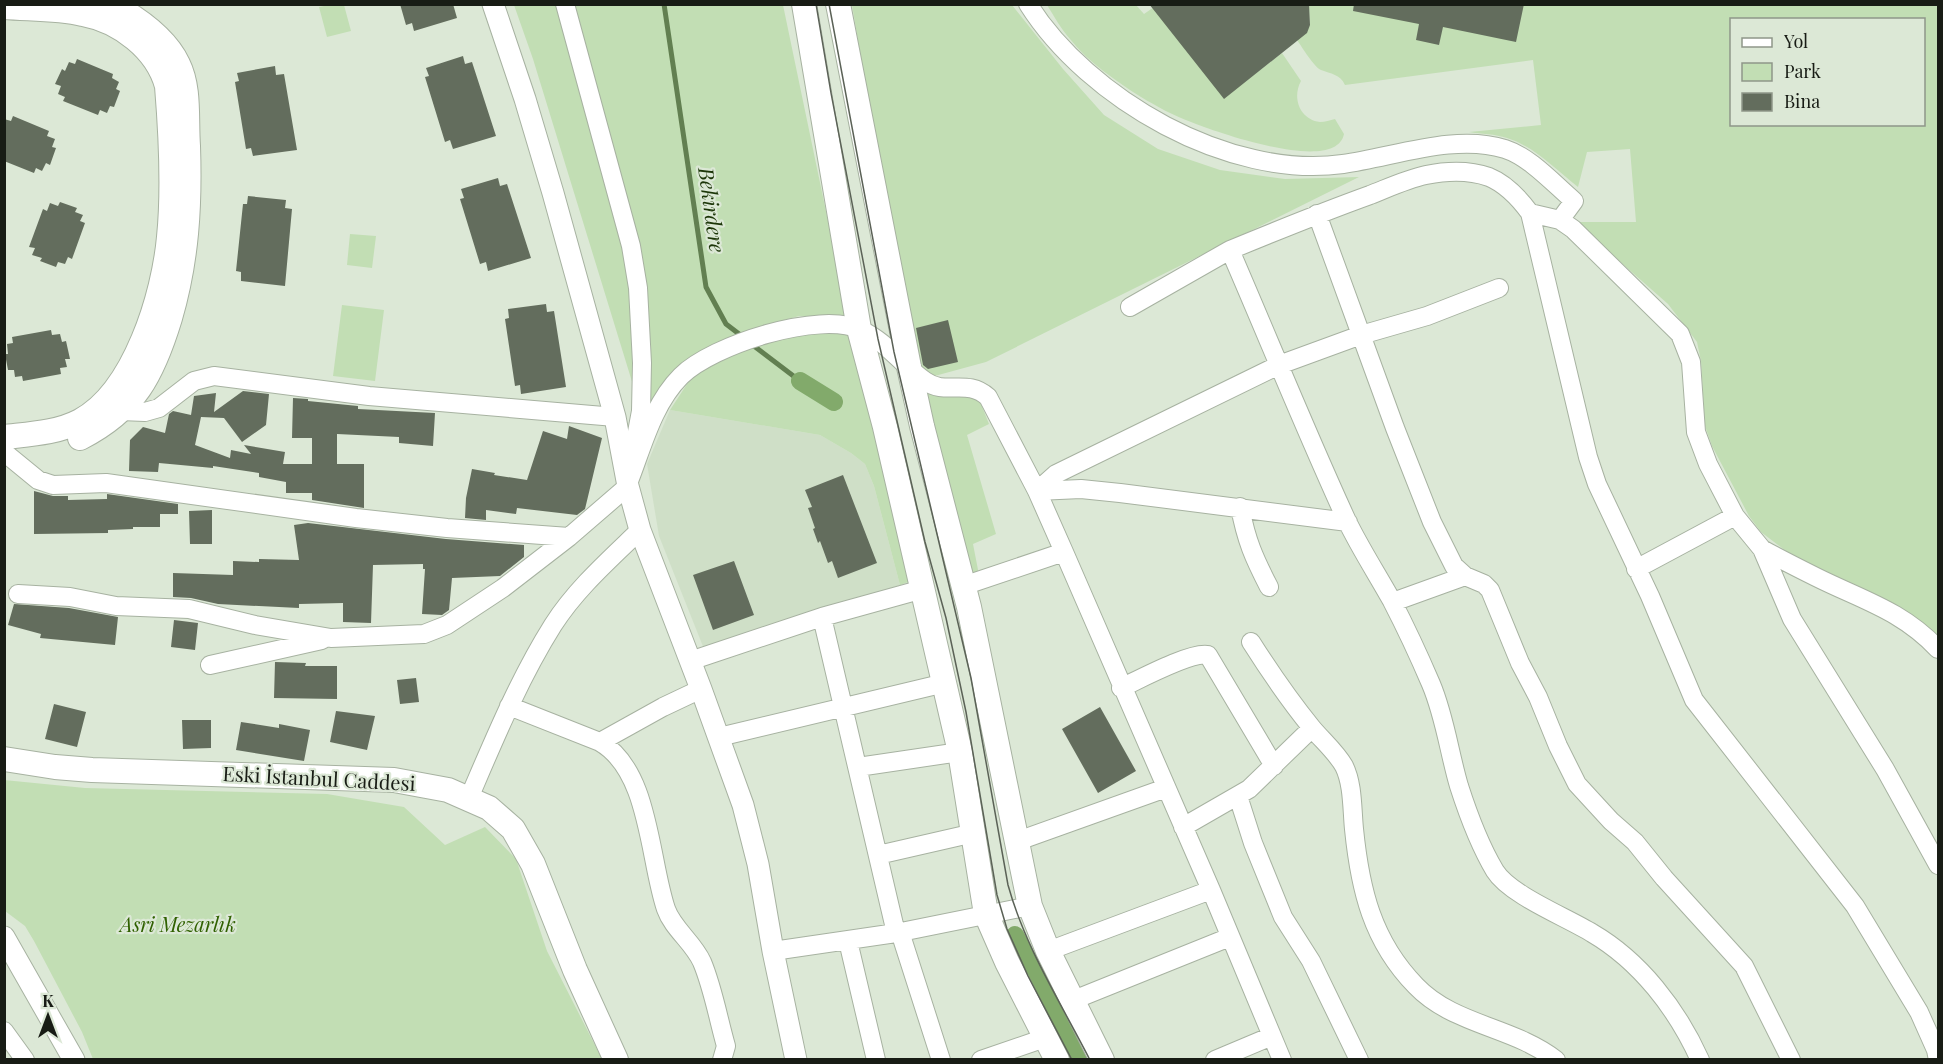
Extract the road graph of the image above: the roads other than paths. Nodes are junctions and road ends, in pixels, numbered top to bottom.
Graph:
1 (111, 4) edge
2 (493, 4) edge
3 (565, 4) edge
4 (804, 4) edge
5 (838, 4) edge
6 (1028, 4) edge
7 (4, 7) edge
8 (1530, 213) junction
9 (1317, 214) junction
10 (1560, 220) junction
11 (1230, 250) junction
12 (1499, 288) dead end
13 (1130, 307) dead end
14 (859, 329) junction
15 (1361, 335) junction
16 (1279, 365) junction
17 (909, 367) junction
18 (121, 411) junction
19 (615, 417) junction
20 (4, 437) edge
21 (5, 453) edge
22 (628, 483) junction
23 (1037, 491) junction
24 (1240, 507) junction
25 (1735, 516) junction
26 (1348, 522) junction
27 (640, 530) junction
28 (568, 537) junction
29 (1762, 549) junction
30 (1064, 552) junction
31 (1636, 569) junction
32 (1465, 576) junction
33 (963, 586) junction
34 (1269, 588) dead end
35 (923, 589) junction
36 (18, 594) dead end
37 (1393, 602) junction
38 (822, 617) junction
39 (331, 638) junction
40 (1251, 642) dead end
41 (1938, 649) edge
42 (690, 661) junction
43 (210, 665) dead end
44 (945, 683) junction
45 (1122, 688) junction
46 (701, 689) junction
47 (509, 706) junction
48 (844, 707) junction
49 (1312, 728) junction
50 (719, 737) junction
51 (600, 742) junction
52 (960, 752) junction
53 (4, 759) edge
54 (1274, 766) junction
55 (858, 767) junction
56 (4, 770) edge
57 (1166, 788) junction
58 (1238, 796) junction
59 (469, 798) junction
60 (1183, 827) junction
61 (974, 833) junction
62 (1016, 842) junction
63 (878, 855) junction
64 (1938, 865) edge
65 (1211, 890) junction
66 (1008, 910) junction
67 (898, 932) junction
68 (1230, 937) junction
69 (4, 938) edge
70 (848, 941) junction
71 (772, 951) junction
72 (1048, 951) junction
73 (1071, 1001) junction
74 (4, 1031) edge
75 (1272, 1036) junction
76 (1045, 1038) junction
77 (25, 1059) edge
78 (74, 1059) edge
79 (607, 1059) edge
80 (616, 1059) edge
81 (722, 1059) edge
82 (796, 1059) edge
83 (876, 1059) edge
84 (941, 1059) edge
85 (981, 1059) edge
86 (1057, 1059) edge
87 (1102, 1059) edge
88 (1215, 1059) edge
89 (1282, 1059) edge
90 (1359, 1059) edge
91 (1556, 1059) edge
92 (1700, 1059) edge
93 (1791, 1059) edge
94 (1938, 1059) edge

1 - 18 main road
2 - 19 street
3 - 22 street
4 - 14 main road
5 - 17 main road
6 - 10 street
7 - 20 main road
8 - 9 street
8 - 10 street
8 - 31 street
9 - 11 street
9 - 15 street
10 - 25 street
11 - 13 street
11 - 16 street
12 - 15 street
14 - 17 street
14 - 22 street
14 - 35 main road
15 - 16 street
15 - 32 street
16 - 23 street
16 - 26 street
17 - 23 street
17 - 33 main road
18 - 19 street
18 - 21 main road
19 - 22 street
21 - 28 street
22 - 27 street
22 - 28 street
23 - 24 street
23 - 30 street
24 - 26 street
24 - 34 street
25 - 29 street
25 - 31 street
26 - 37 street
27 - 42 street
27 - 47 street
28 - 39 street
29 - 41 street
29 - 64 street
30 - 33 street
30 - 45 street
31 - 94 street
32 - 37 street
32 - 93 street
33 - 62 main road
35 - 38 street
35 - 44 main road
36 - 39 street
37 - 92 street
38 - 42 street
38 - 48 street
39 - 43 street
40 - 49 street
42 - 46 street
44 - 48 street
44 - 52 main road
45 - 54 street
45 - 57 street
46 - 50 street
46 - 51 street
47 - 51 street
47 - 59 street
48 - 50 street
48 - 55 street
49 - 54 street
49 - 91 street
50 - 71 street
51 - 81 street
52 - 55 street
52 - 61 main road
53 - 59 main road, Eski İstanbul Caddesi
54 - 58 street
55 - 63 street
56 - 79 main road, Eski İstanbul Caddesi
57 - 60 street
57 - 62 street
58 - 60 street
58 - 90 street
59 - 80 main road, Eski İstanbul Caddesi
60 - 65 street
61 - 63 street
61 - 66 main road
62 - 66 main road
63 - 67 street
65 - 68 street
65 - 72 street
66 - 67 street
66 - 72 main road
66 - 76 main road
67 - 70 street
67 - 84 street
68 - 73 street
68 - 75 street
69 - 78 street
70 - 71 street
70 - 83 street
71 - 82 street
72 - 73 main road
73 - 87 main road
74 - 77 street
75 - 88 street
75 - 89 street
76 - 85 street
76 - 86 main road

